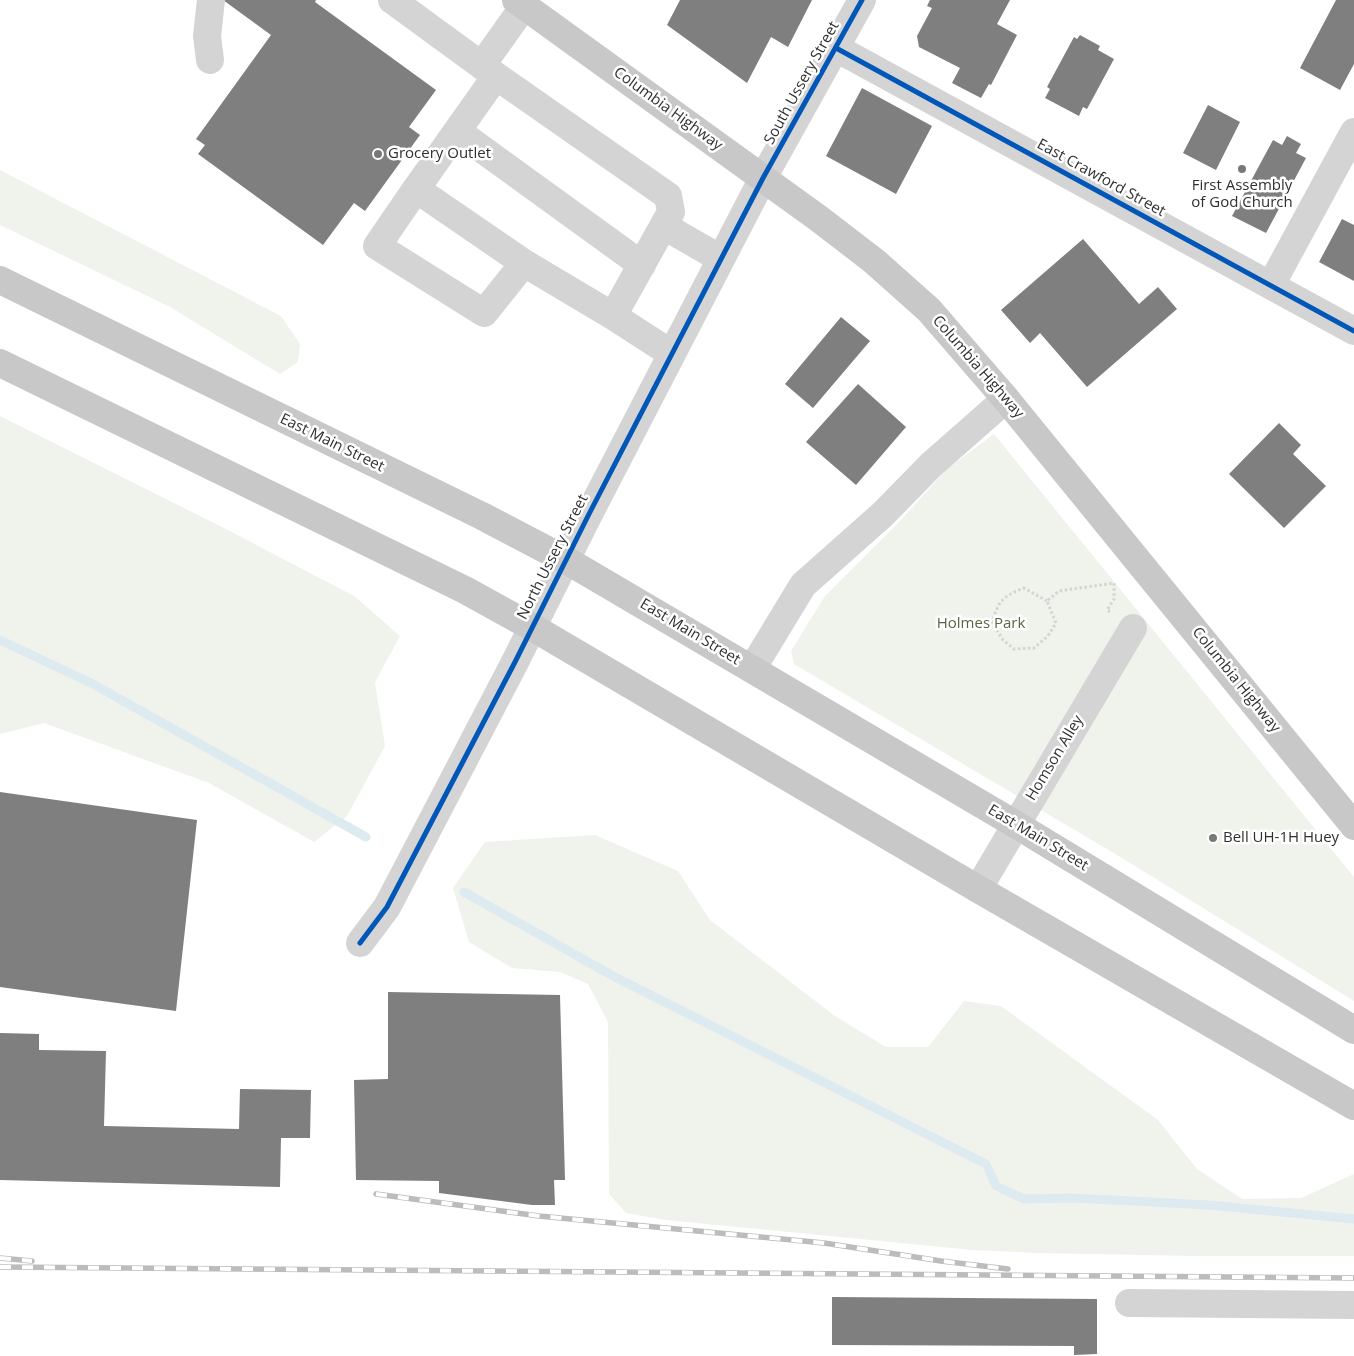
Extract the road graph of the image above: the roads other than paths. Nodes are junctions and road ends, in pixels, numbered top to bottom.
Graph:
1 (211, 0) edge
2 (392, 0) edge
3 (862, 0) edge
4 (520, 3) edge
5 (836, 48) junction
6 (210, 60) dead end
7 (489, 70) junction
8 (457, 131) junction
9 (1354, 132) edge
10 (763, 178) junction
11 (416, 189) junction
12 (664, 226) junction
13 (721, 260) junction
14 (524, 263) junction
15 (642, 265) junction
16 (0, 280) edge
17 (1271, 285) junction
18 (613, 316) junction
19 (1354, 331) edge
20 (672, 354) junction
21 (0, 363) edge
22 (1006, 399) junction
23 (566, 560) junction
24 (532, 627) junction
25 (1133, 628) road end
26 (752, 669) junction
27 (1016, 824) junction
28 (1354, 826) edge
29 (978, 889) junction
30 (360, 943) dead end
31 (1354, 1030) edge
32 (1354, 1106) edge
33 (1129, 1303) dead end
34 (1354, 1305) edge

1 - 6 street
2 - 7 street
3 - 5 street, South Ussery Street
4 - 7 street
4 - 10 main road, Columbia Highway
5 - 10 street, South Ussery Street
5 - 17 street, East Crawford Street
7 - 8 street
7 - 12 street
8 - 11 street
8 - 15 street
9 - 17 street
10 - 13 street, North Ussery Street
10 - 22 main road, Columbia Highway
11 - 14 street
11 - 14 street
12 - 13 street
12 - 15 street
13 - 20 street, North Ussery Street
14 - 18 street
15 - 18 street
16 - 23 main road, East Main Street
17 - 19 street, East Crawford Street
18 - 20 street
20 - 23 street, North Ussery Street
21 - 24 main road
22 - 26 street
22 - 28 main road, Columbia Highway
23 - 24 street, North Ussery Street
23 - 26 main road, East Main Street
24 - 29 main road
24 - 30 street, North Ussery Street
25 - 27 street, Homson Alley
26 - 27 main road, East Main Street
27 - 29 street, Homson Alley
27 - 31 main road, East Main Street
29 - 32 main road
33 - 34 street

